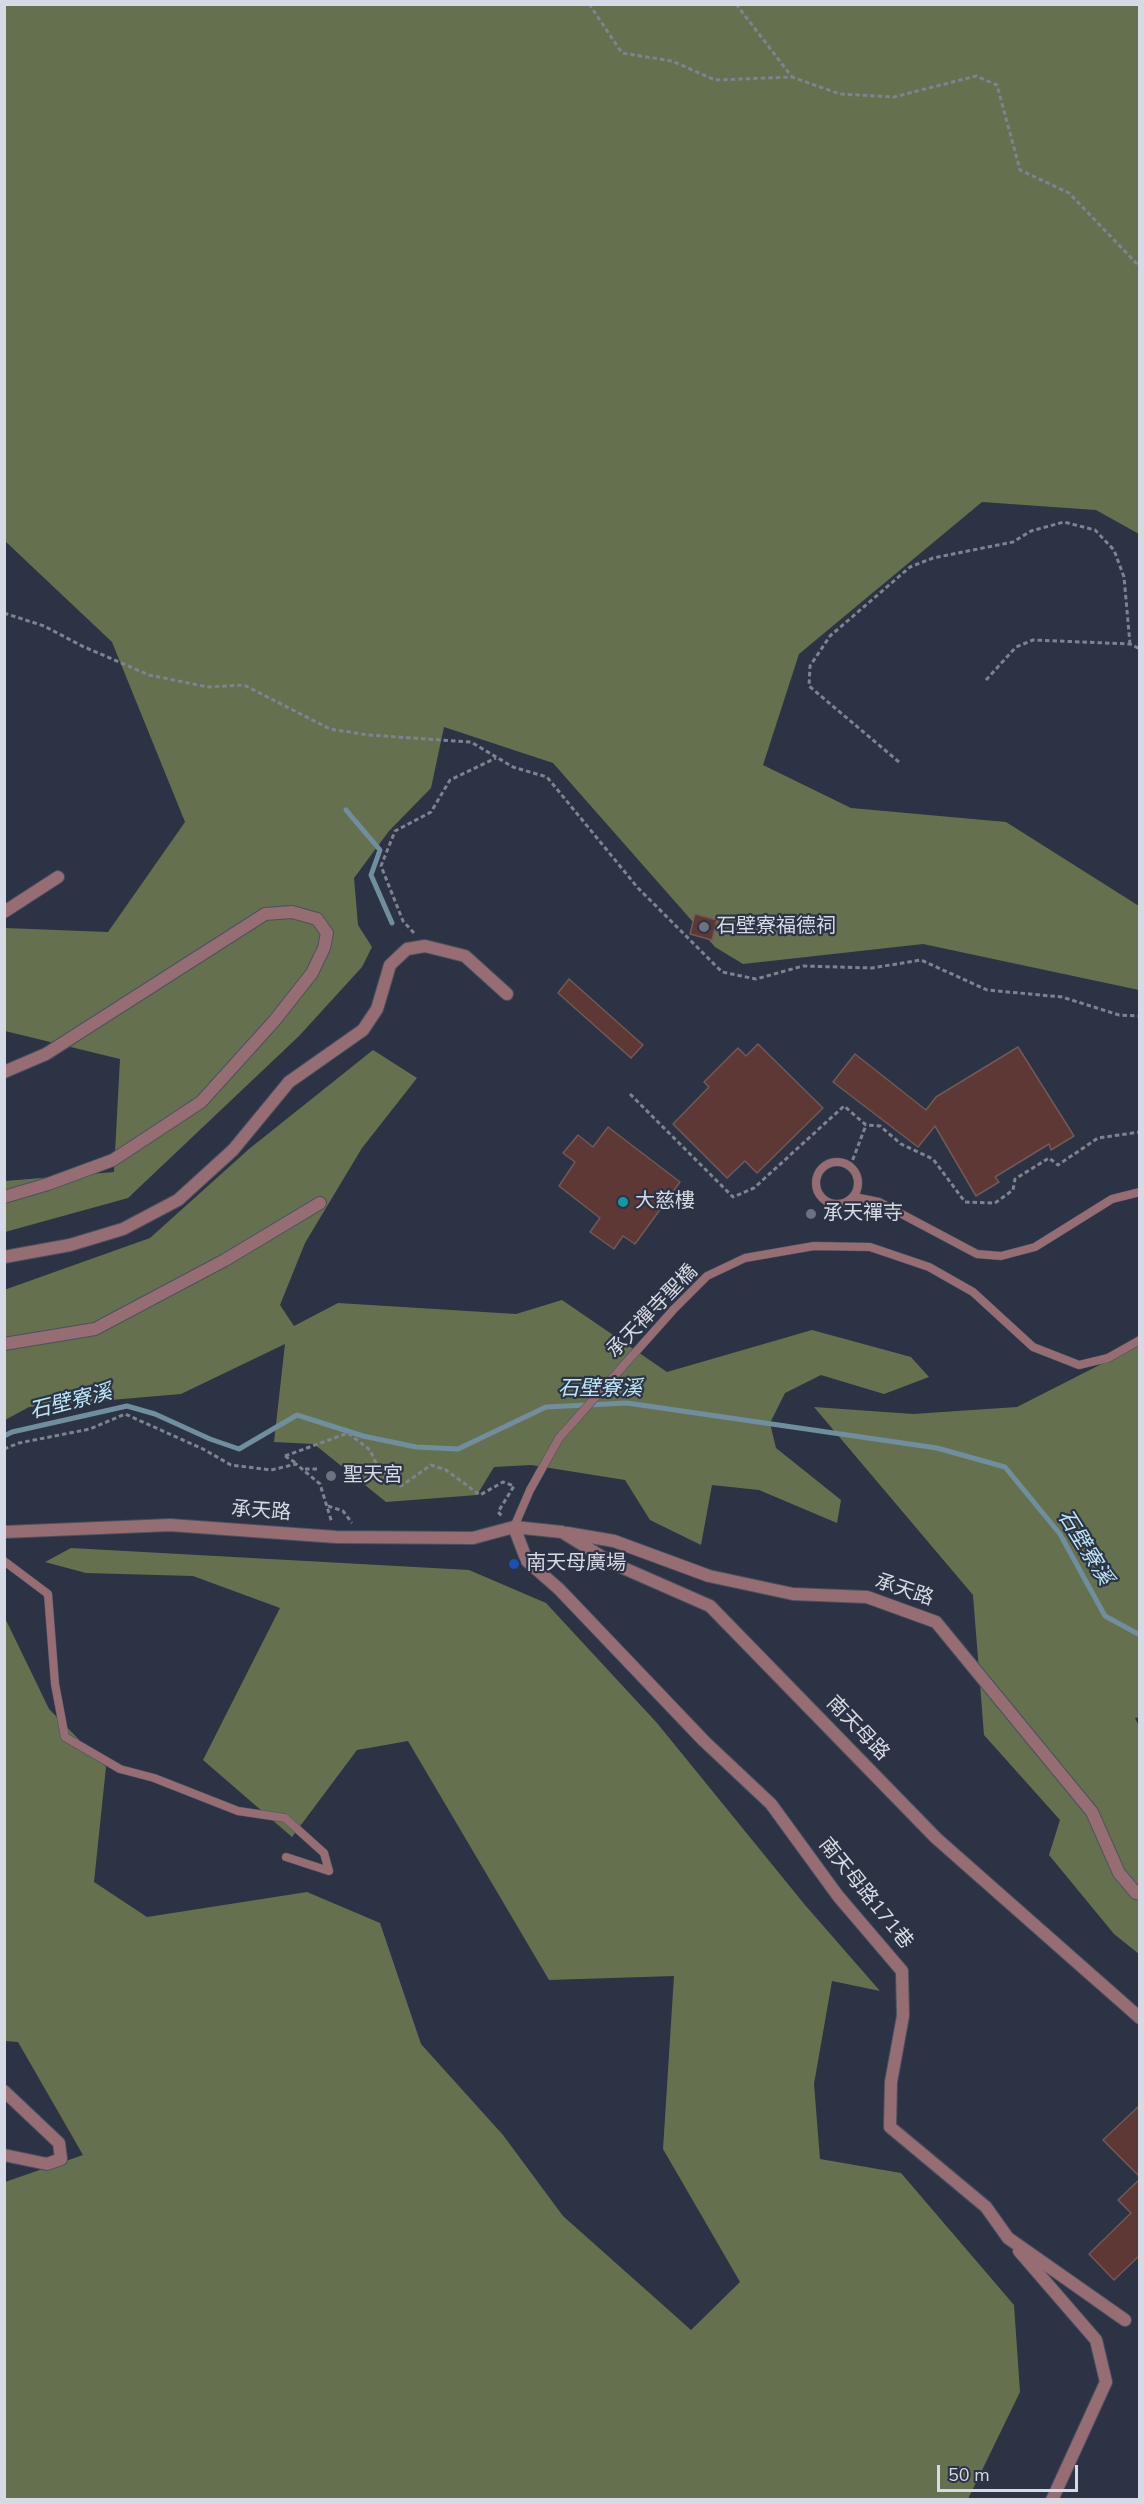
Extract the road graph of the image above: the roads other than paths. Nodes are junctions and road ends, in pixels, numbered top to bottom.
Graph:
1 (58, 877) dead end
2 (4, 912) edge
3 (507, 994) dead end
4 (4, 1072) edge
5 (1140, 1192) edge
6 (4, 1197) edge
7 (854, 1197) junction
8 (320, 1203) dead end
9 (4, 1257) edge
10 (1140, 1340) edge
11 (4, 1344) edge
12 (514, 1527) junction
13 (4, 1532) edge
14 (562, 1533) junction
15 (4, 1562) edge
16 (286, 1857) dead end
17 (1140, 1894) edge
18 (1140, 2019) edge
19 (4, 2091) edge
20 (4, 2155) edge
21 (1008, 2238) junction
22 (1125, 2320) dead end
23 (1052, 2499) edge

1 - 2 street
3 - 9 street
4 - 6 street
5 - 7 lane
7 - 7 lane
8 - 11 street
10 - 12 lane, 承天禪寺聖橋
12 - 13 street, 承天路
12 - 14 street, 南天母路
12 - 21 street, 南天母路171巷
14 - 17 street, 承天路
14 - 18 street, 南天母路
15 - 16 lane
19 - 20 street
21 - 22 street, 南天母路171巷
21 - 23 street

